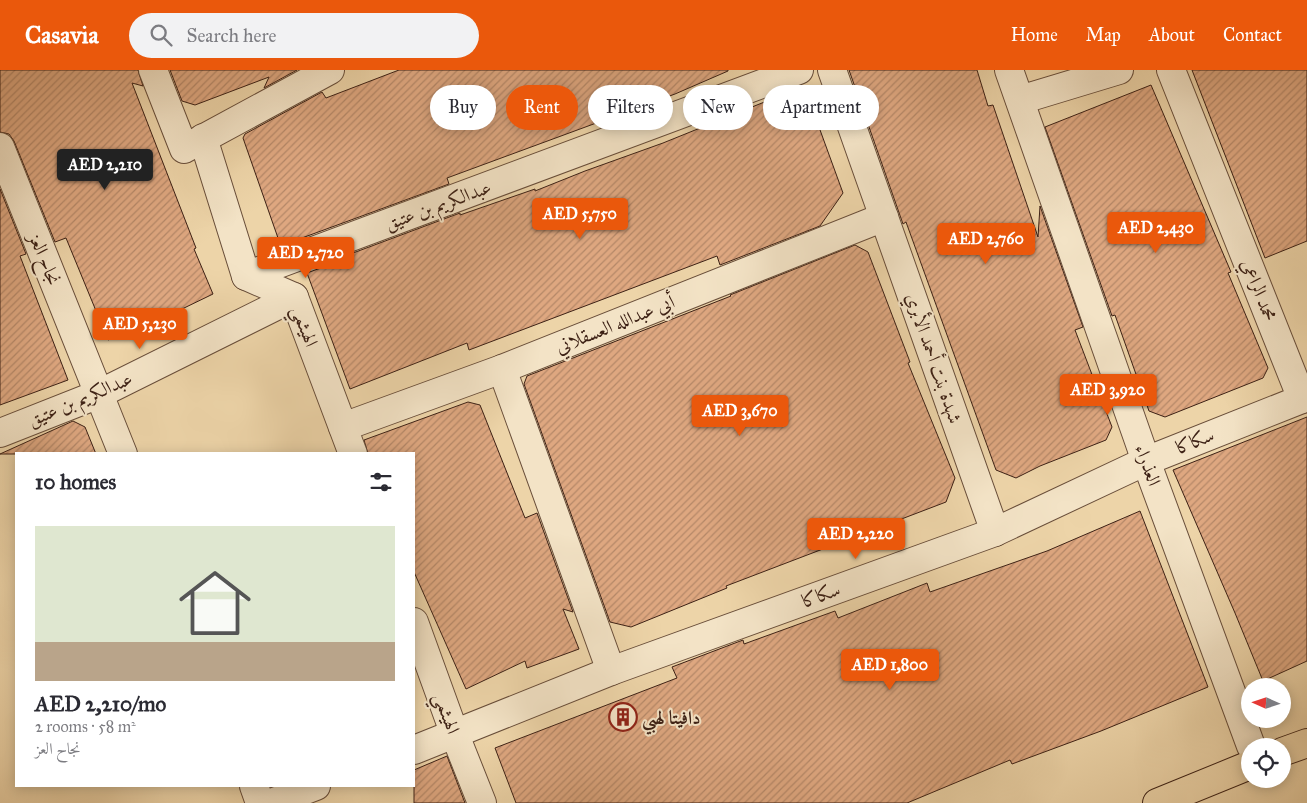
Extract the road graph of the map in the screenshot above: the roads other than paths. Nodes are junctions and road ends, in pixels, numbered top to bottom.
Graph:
1 (153, 70) edge
2 (799, 70) edge
3 (832, 70) edge
4 (1009, 70) edge
5 (1119, 70) edge
6 (1171, 70) edge
7 (326, 71) edge
8 (1020, 100) junction
9 (193, 144) junction
10 (0, 147) edge
11 (884, 217) junction
12 (246, 276) junction
13 (294, 297) junction
14 (502, 369) junction
15 (99, 394) junction
16 (1305, 398) edge
17 (343, 427) junction
18 (0, 433) edge
19 (122, 452) edge
20 (352, 452) edge
21 (1146, 461) junction
22 (995, 532) junction
23 (415, 625) edge
24 (611, 671) junction
25 (455, 735) junction
26 (1248, 738) edge
27 (1307, 743) edge
28 (1291, 749) edge
29 (415, 750) edge
30 (1241, 769) edge
31 (254, 787) edge
32 (313, 787) edge
33 (260, 803) edge
34 (271, 803) edge
35 (482, 803) edge
36 (1158, 803) edge

1 - 9 street
2 - 12 street, عبدالكريم بن عتيق
3 - 11 street, شهدة بنت أحمد الأبري
4 - 8 street, العذراء
5 - 8 street
6 - 16 street, محمد الراعي
7 - 9 street
8 - 21 street, العذراء
9 - 12 street
10 - 15 street, نجاح العز
11 - 14 street, أبي عبدالله العسقلاني
11 - 22 street, شهدة بنت أحمد الأبري
12 - 13 street, الهيثمي
13 - 15 street, عبدالكريم بن عتيق
13 - 17 street, الهيثمي
14 - 17 street, أبي عبدالله العسقلاني
14 - 24 street
15 - 18 street, عبدالكريم بن عتيق
15 - 19 street, نجاح العز
16 - 21 street, سكاكا
17 - 20 street, الهيثمي
21 - 22 street, سكاكا
21 - 26 street, العذراء
22 - 24 street, سكاكا
23 - 25 street, الهيثمي
24 - 25 street, سكاكا
25 - 29 street, سكاكا
25 - 35 street, الهيثمي
27 - 28 main road
30 - 36 main road
31 - 33 street
32 - 34 street

